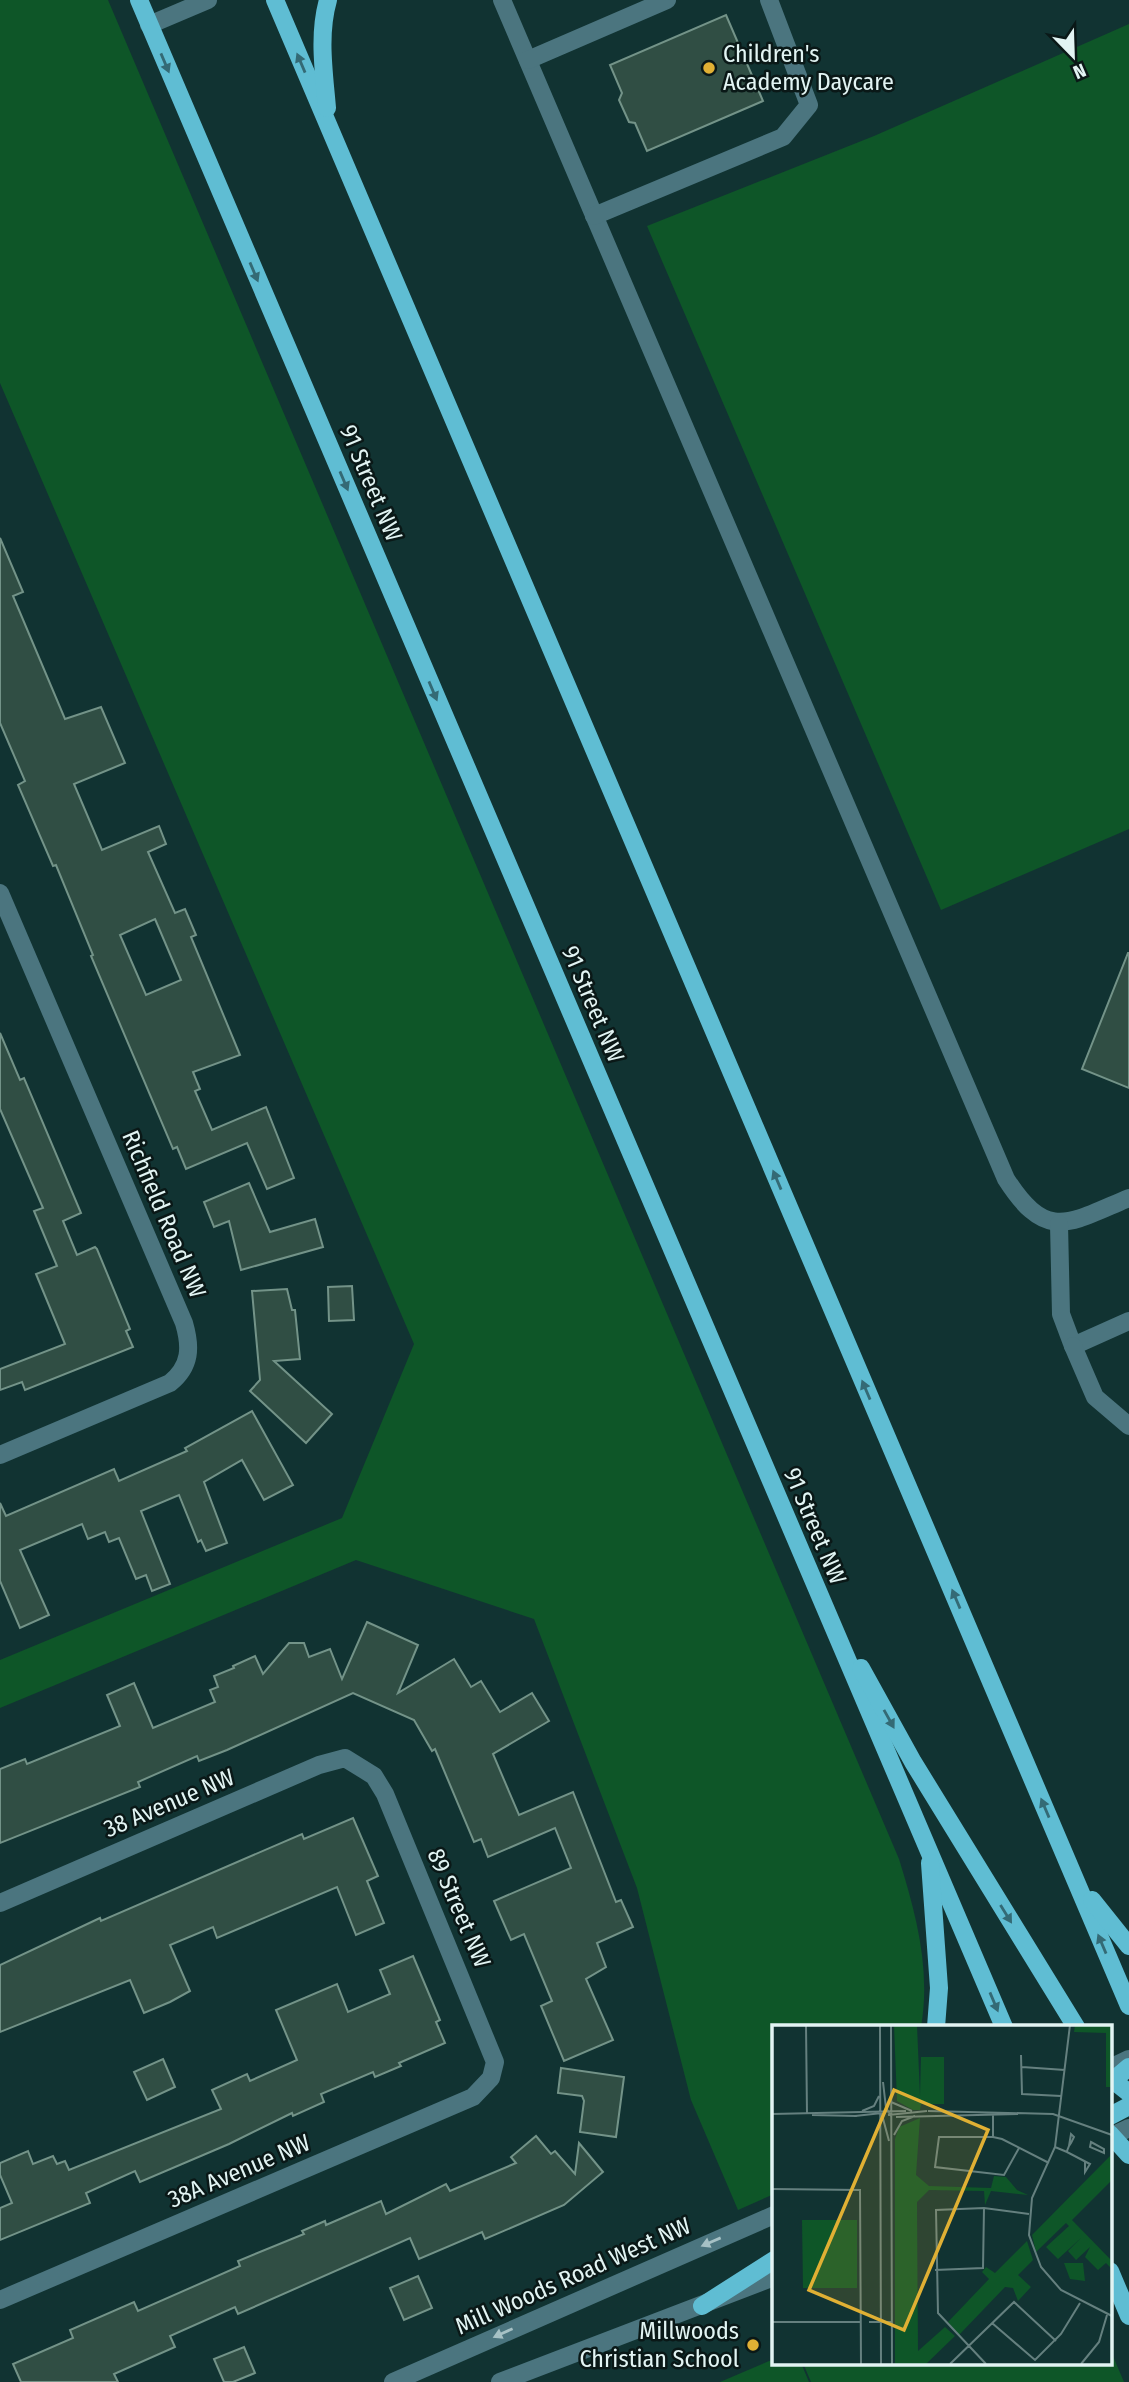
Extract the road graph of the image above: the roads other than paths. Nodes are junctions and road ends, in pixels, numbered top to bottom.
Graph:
1 (139, 0) edge
2 (208, 0) edge
3 (275, 0) edge
4 (328, 0) edge
5 (502, 0) edge
6 (667, 0) edge
7 (769, 0) edge
8 (149, 25) junction
9 (528, 60) junction
10 (328, 125) junction
11 (594, 216) junction
12 (0, 893) edge
13 (1129, 1198) edge
14 (1059, 1224) junction
15 (1129, 1321) edge
16 (1073, 1346) junction
17 (1129, 1426) edge
18 (0, 1454) edge
19 (809, 1573) junction
20 (359, 1765) joint
21 (929, 1849) junction
22 (1071, 1871) junction
23 (0, 1903) edge
24 (1129, 1946) edge
25 (1129, 2006) edge
26 (936, 2025) edge
27 (1003, 2025) edge
28 (1075, 2025) edge
29 (1129, 2059) edge
30 (1129, 2067) edge
31 (1112, 2077) edge
32 (1112, 2077) edge
33 (491, 2078) joint
34 (1112, 2079) edge
35 (1129, 2093) edge
36 (1129, 2106) edge
37 (1112, 2115) edge
38 (1115, 2134) edge
39 (1129, 2155) edge
40 (772, 2216) edge
41 (772, 2261) edge
42 (1112, 2276) edge
43 (772, 2278) edge
44 (0, 2300) edge
45 (702, 2306) junction
46 (1129, 2316) edge
47 (393, 2382) edge
48 (500, 2382) edge

1 - 8 main road, 91 Street NW
2 - 8 street
10 -> 3 main road
4 - 10 main road
5 - 9 street
6 - 9 street
7 - 11 street
8 -> 19 main road, 91 Street NW
9 - 11 street
22 -> 10 main road
11 - 14 street
12 - 18 street, Richfield Road NW
13 - 14 street
14 - 16 street
15 - 16 street
16 - 17 street
19 - 21 main road, 91 Street NW
19 -> 28 main road
20 - 23 street, 38 Avenue NW
20 - 33 street, 89 Street NW
21 - 26 main road
21 -> 27 main road, 91 Street NW
22 - 24 main road
25 -> 22 main road
29 - 31 street
30 - 32 main road
33 - 44 street, 38A Avenue NW
34 - 35 main road
36 - 37 main road
38 - 39 main road
40 -> 47 street, Mill Woods Road West NW
41 - 45 main road
42 - 46 main road
43 - 45 street
45 - 48 street

